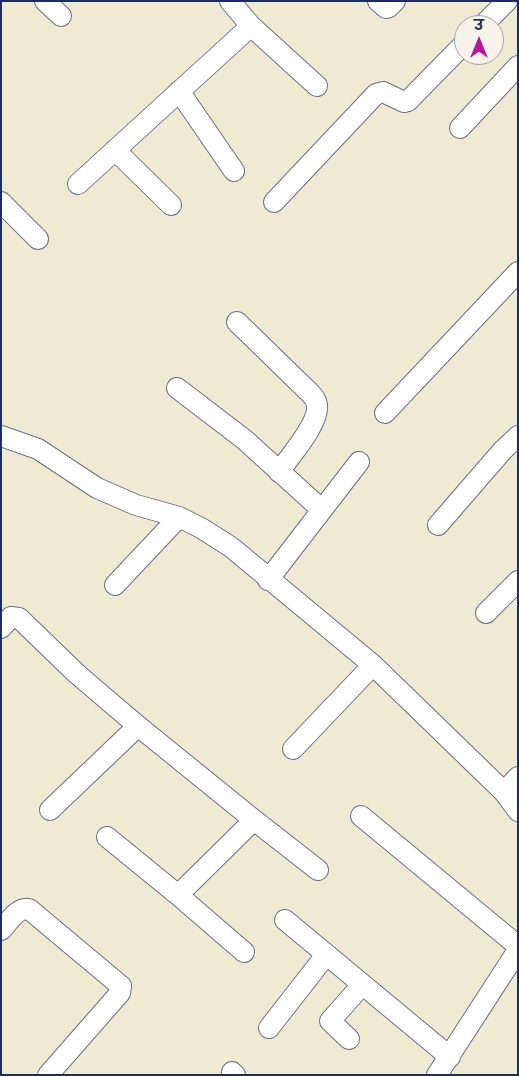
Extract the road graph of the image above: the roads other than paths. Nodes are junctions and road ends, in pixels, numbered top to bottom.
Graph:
1 (45, 1) edge
2 (230, 1) edge
3 (378, 1) edge
4 (395, 1) edge
5 (506, 1) edge
6 (493, 15) edge
7 (61, 16) dead end
8 (251, 26) junction
9 (454, 54) edge
10 (518, 66) edge
11 (317, 86) dead end
12 (179, 91) junction
13 (460, 128) dead end
14 (115, 150) junction
15 (234, 172) dead end
16 (78, 184) dead end
17 (1, 202) edge
18 (274, 202) dead end
19 (171, 205) dead end
20 (38, 239) dead end
21 (518, 272) edge
22 (237, 322) dead end
23 (176, 388) dead end
24 (385, 413) dead end
25 (1, 436) edge
26 (518, 436) edge
27 (359, 462) dead end
28 (279, 472) junction
29 (322, 510) junction
30 (179, 517) junction
31 (438, 525) dead end
32 (268, 580) junction
33 (518, 581) edge
34 (115, 585) dead end
35 (486, 613) dead end
36 (1, 628) edge
37 (373, 666) junction
38 (138, 726) junction
39 (293, 749) dead end
40 (511, 785) edge
41 (50, 810) dead end
42 (518, 811) edge
43 (361, 816) dead end
44 (254, 820) junction
45 (107, 837) dead end
46 (318, 870) dead end
47 (178, 895) junction
48 (285, 920) dead end
49 (1, 930) edge
50 (518, 948) edge
51 (244, 952) dead end
52 (326, 955) junction
53 (362, 985) junction
54 (269, 1028) dead end
55 (349, 1039) dead end
56 (450, 1057) junction
57 (48, 1075) edge
58 (437, 1075) edge

1 - 7 street
2 - 8 street
3 - 4 street
5 - 6 street
8 - 11 street
8 - 12 street
9 - 18 street
10 - 13 street
12 - 14 street
12 - 15 street
14 - 16 street
14 - 19 street
17 - 20 street
21 - 24 street
22 - 28 street
23 - 28 street
25 - 30 street
26 - 31 street
27 - 29 street
28 - 29 street
29 - 32 street
30 - 32 street
30 - 34 street
32 - 37 street
33 - 35 street
36 - 38 street
37 - 39 street
37 - 40 street
38 - 41 street
38 - 44 street
40 - 42 street
43 - 50 street
44 - 46 street
44 - 47 street
45 - 47 street
47 - 51 street
48 - 52 street
49 - 57 street
50 - 56 street
52 - 53 street
52 - 54 street
53 - 55 street
53 - 56 street
56 - 58 street

